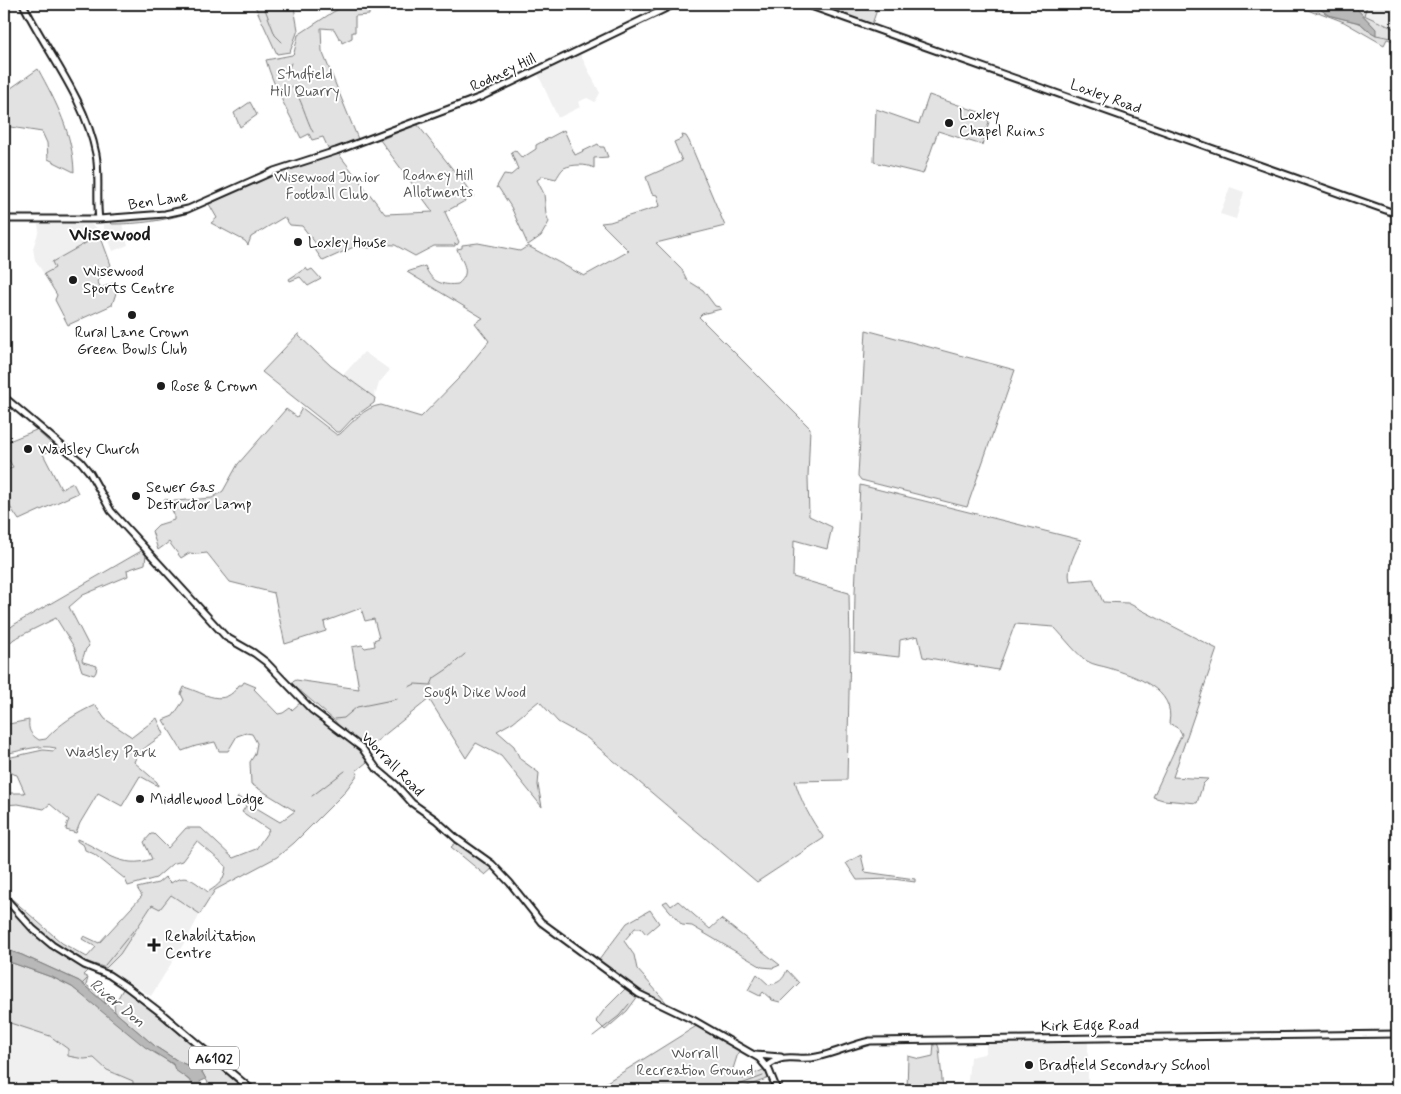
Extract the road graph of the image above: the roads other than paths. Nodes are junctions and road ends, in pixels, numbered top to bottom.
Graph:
1 (23, 4) edge
2 (675, 4) edge
3 (805, 4) edge
4 (336, 151) joint
5 (1397, 214) edge
6 (4, 219) edge
7 (99, 219) junction
8 (4, 397) edge
9 (4, 897) edge
10 (1397, 1034) edge
11 (754, 1055) junction
12 (785, 1057) junction
13 (767, 1066) junction
14 (252, 1090) edge
15 (778, 1090) edge

1 - 7 street
2 - 4 street, Rodney Hill
3 - 5 street, Loxley Road
4 - 7 street, Ben Lane
6 - 7 street, Ben Lane
8 - 11 street, Worrall Road
9 - 14 street, A6102
10 - 12 street, Kirk Edge Road
11 - 12 street, Kirk Edge Road
11 - 13 street, Worrall Road
12 - 13 street, Kirk Edge Road
13 - 15 street

